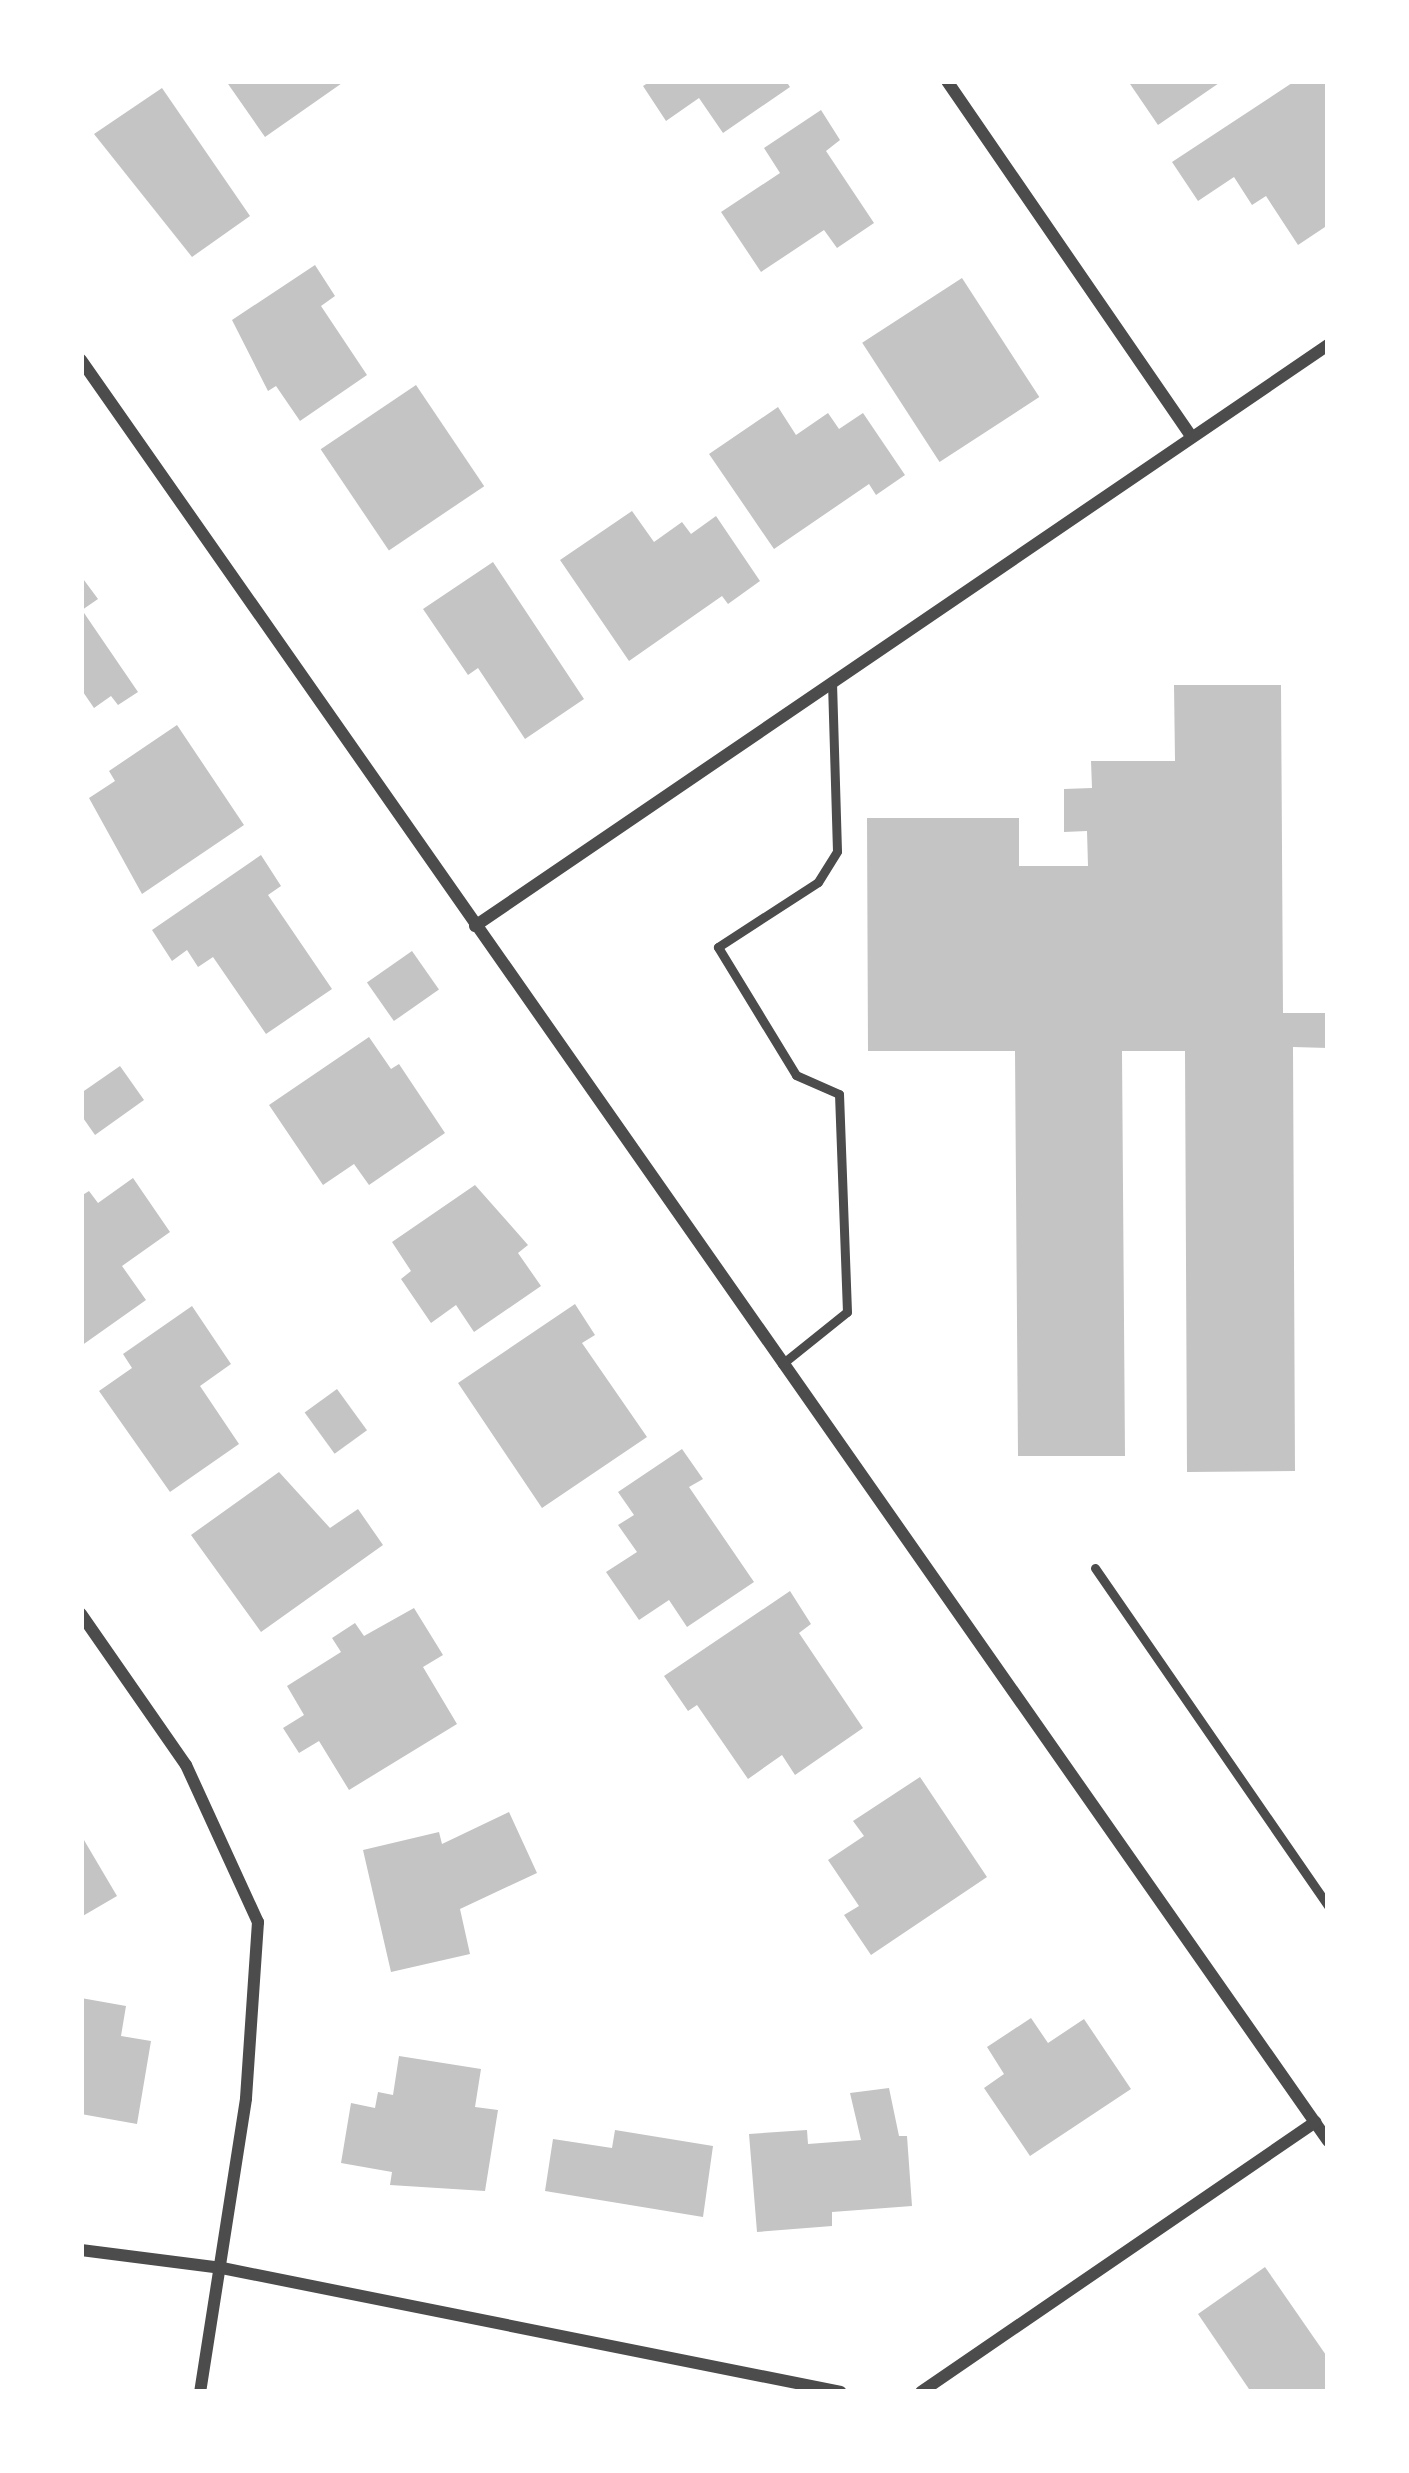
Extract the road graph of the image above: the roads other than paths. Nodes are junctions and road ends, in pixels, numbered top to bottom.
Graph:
1 (947, 81) edge
2 (1328, 346) edge
3 (81, 360) edge
4 (1192, 437) junction
5 (832, 683) junction
6 (475, 926) junction
7 (782, 1364) junction
8 (1094, 1568) dead end
9 (81, 1614) edge
10 (1328, 1906) edge
11 (1315, 2122) junction
12 (1328, 2140) edge
13 (81, 2250) edge
14 (222, 2268) junction
15 (200, 2392) edge
16 (841, 2392) edge
17 (921, 2392) edge

1 - 4 street
2 - 4 street
3 - 6 street
4 - 5 street
5 - 6 street
5 - 7 lane
6 - 7 street
7 - 11 street
8 - 10 lane
9 - 14 street
11 - 12 street
11 - 17 street
13 - 14 street
14 - 15 street
14 - 16 street

